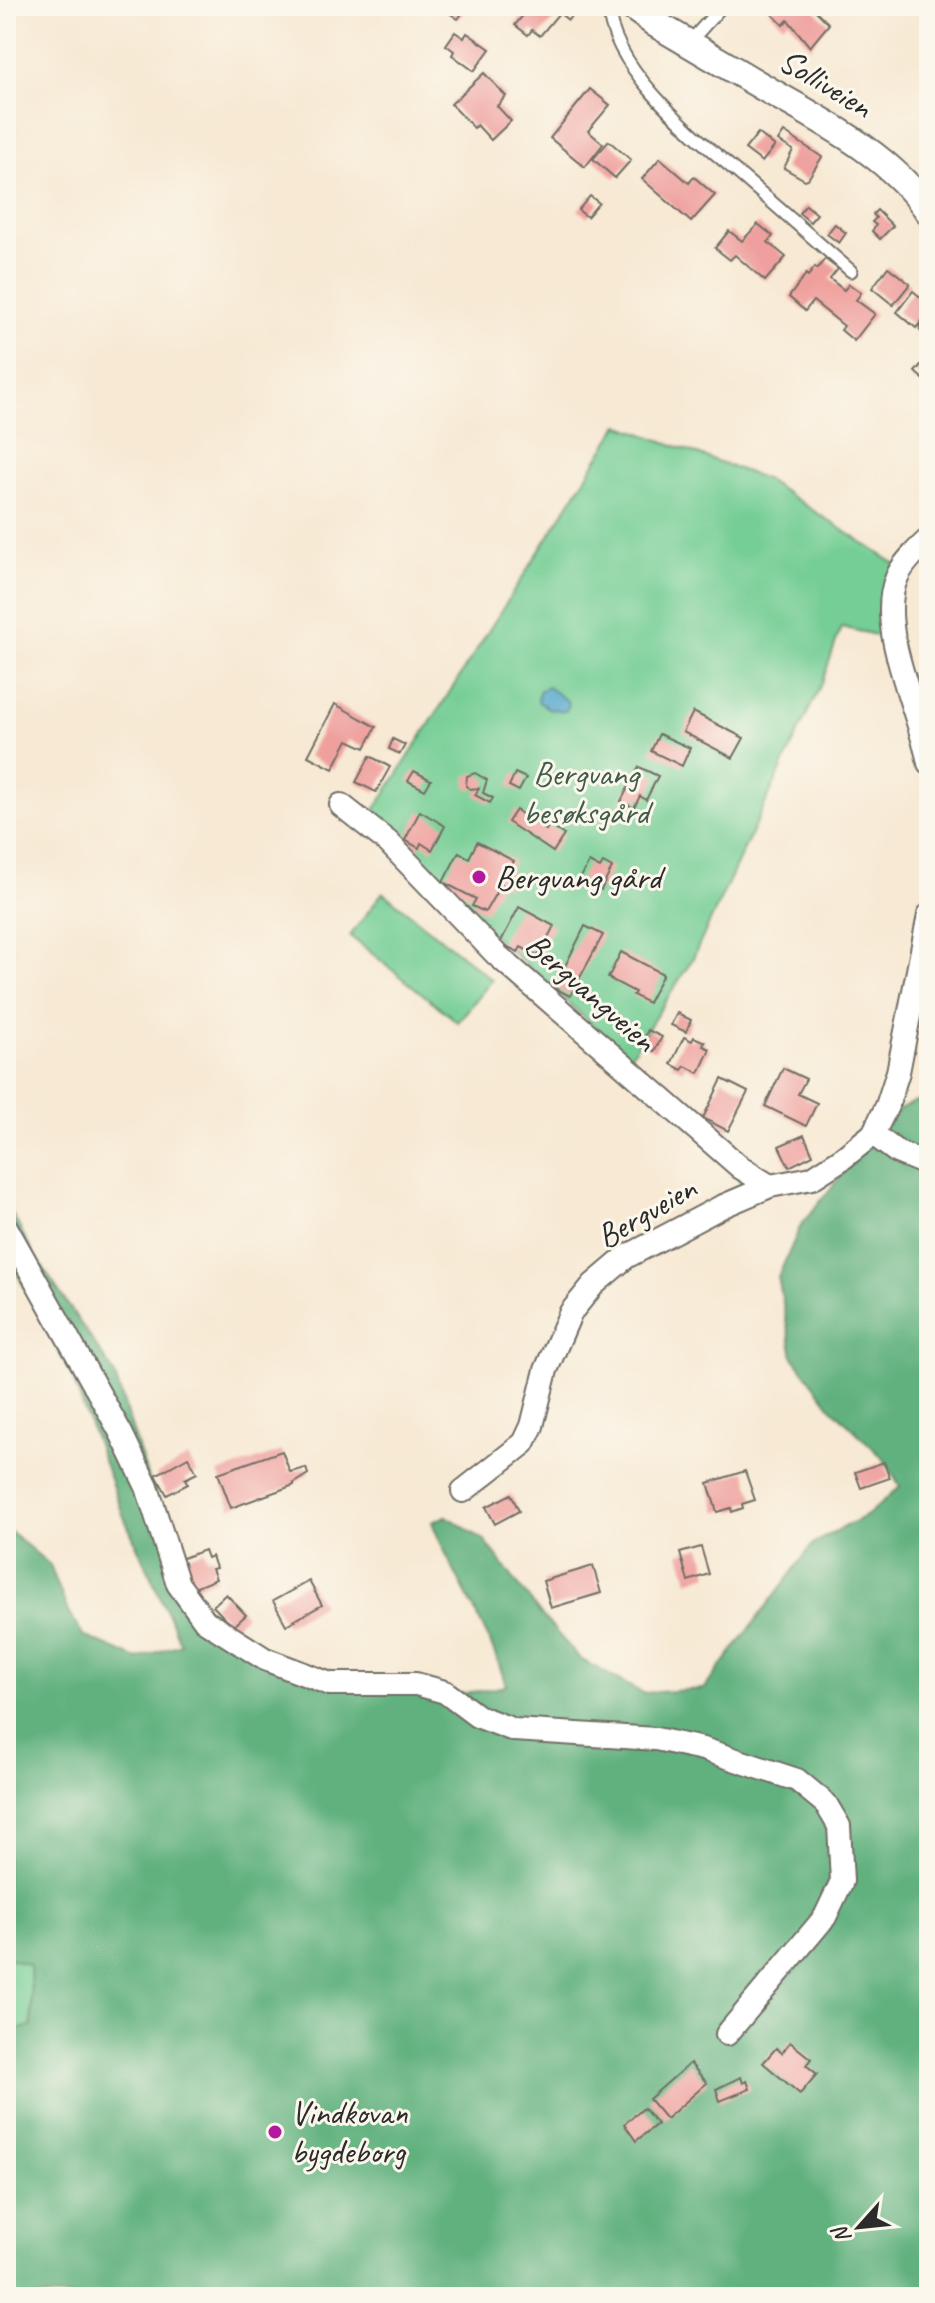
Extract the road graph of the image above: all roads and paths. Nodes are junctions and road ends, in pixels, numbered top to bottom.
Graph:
1 (608, 6) edge
2 (631, 6) edge
3 (722, 6) edge
4 (688, 44) junction
5 (924, 195) edge
6 (851, 271) dead end
7 (929, 539) edge
8 (929, 763) edge
9 (341, 805) dead end
10 (929, 915) edge
11 (873, 1134) junction
12 (929, 1165) edge
13 (770, 1186) junction
14 (6, 1227) edge
15 (463, 1491) dead end
16 (727, 2034) dead end

1 - 6 lane
2 - 4 street, Solliveien
3 - 4 lane
4 - 5 street, Solliveien
7 - 8 street
9 - 13 street, Bergvangveien
10 - 11 street, Bergveien
11 - 12 street
11 - 13 street, Bergveien
13 - 15 street, Bergveien
14 - 16 street

